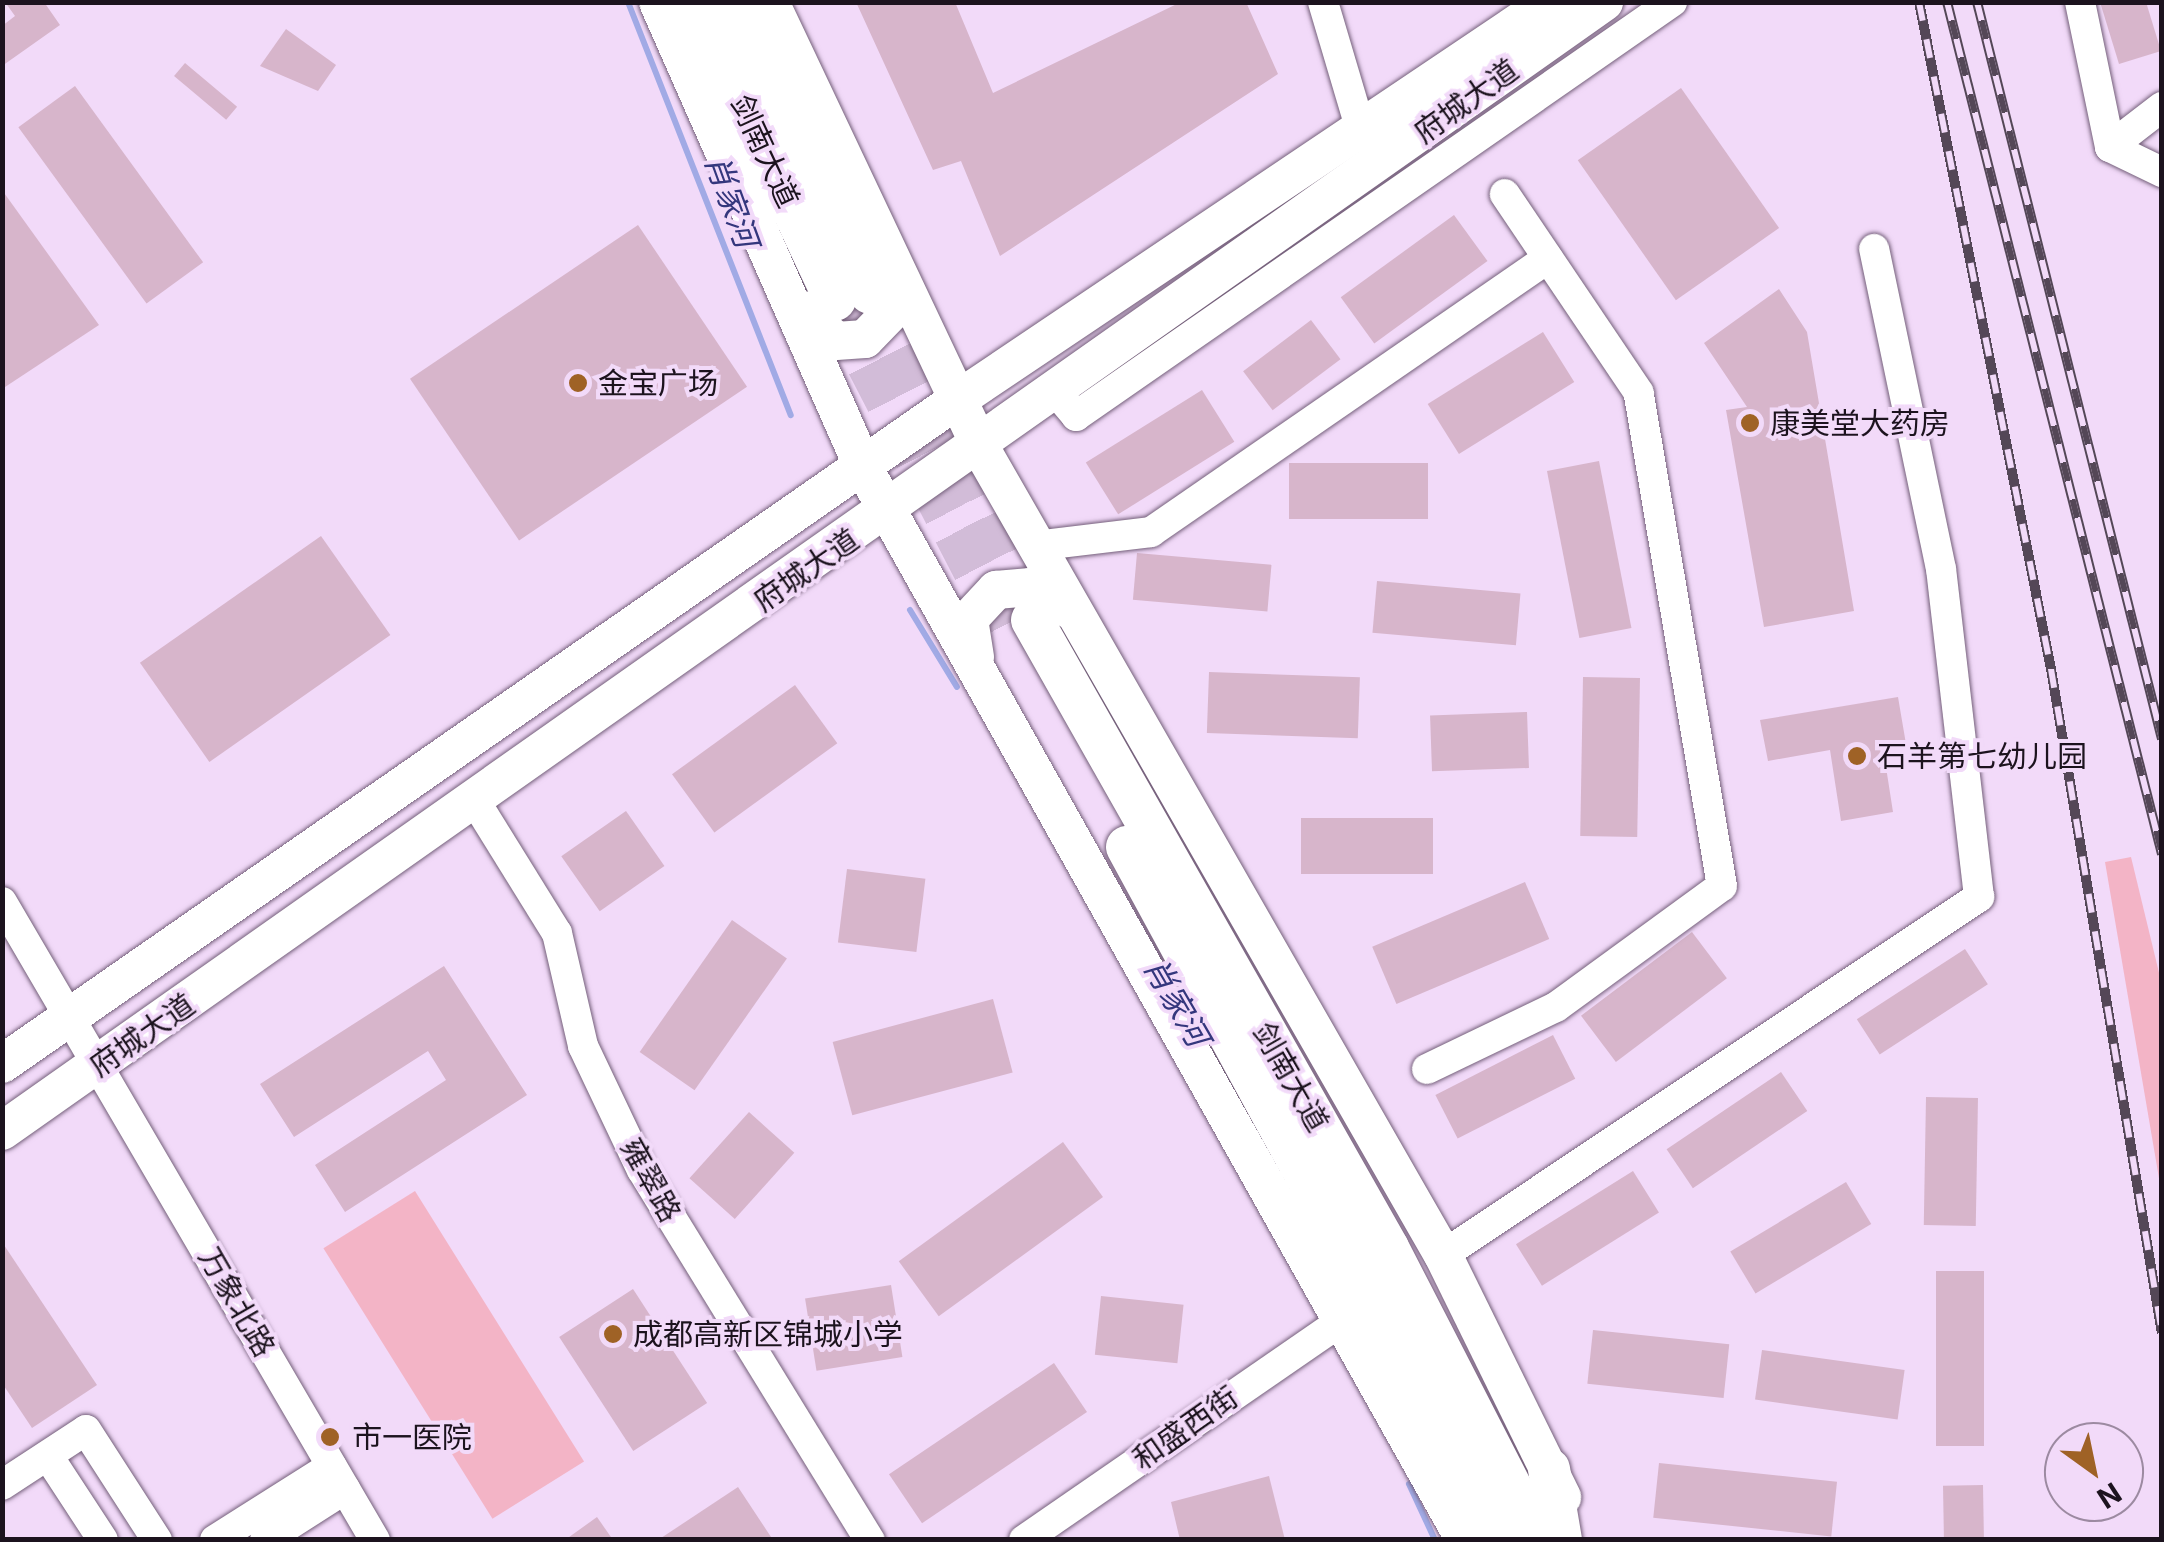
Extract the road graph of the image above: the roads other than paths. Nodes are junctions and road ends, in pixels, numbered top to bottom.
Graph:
1 (658, 2) edge
2 (696, 2) edge
3 (730, 2) edge
4 (770, 2) edge
5 (1323, 2) edge
6 (1549, 2) edge
7 (1604, 2) edge
8 (1672, 2) edge
9 (2080, 2) edge
10 (2162, 108) edge
11 (1362, 134) junction
12 (2110, 147) junction
13 (2162, 172) edge
14 (1505, 194) dead end
15 (884, 242) junction
16 (1874, 249) dead end
17 (1548, 258) junction
18 (786, 288) junction
19 (1056, 393) junction
20 (957, 400) junction
21 (980, 447) junction
22 (864, 468) junction
23 (888, 512) junction
24 (1034, 546) junction
25 (1038, 624) junction
26 (979, 672) junction
27 (475, 801) junction
28 (2, 902) edge
29 (70, 1018) junction
30 (2, 1064) edge
31 (100, 1065) junction
32 (1427, 1070) dead end
33 (2, 1130) edge
34 (1443, 1255) junction
35 (1347, 1318) junction
36 (48, 1456) junction
37 (1549, 1469) junction
38 (338, 1478) junction
39 (2, 1485) edge
40 (147, 1538) edge
41 (103, 1540) edge
42 (215, 1540) edge
43 (265, 1540) edge
44 (375, 1540) edge
45 (870, 1540) edge
46 (1024, 1540) edge
47 (1465, 1540) edge
48 (1504, 1540) edge
49 (1538, 1540) edge
50 (1561, 1540) edge
51 (1581, 1540) edge

1 - 18 main road
2 - 3 highway, 剑南大道
4 - 15 main road
5 - 11 street
6 - 11 main road, 府城大道
7 - 19 main road, 府城大道
8 - 19 street
9 - 12 street
10 - 12 street
11 - 20 main road, 府城大道
12 - 13 street
14 - 17 street
15 - 18 main road
15 - 20 main road
16 - 34 street
17 - 24 street
17 - 32 street
18 - 22 main road
19 - 21 main road, 府城大道
20 - 21 main road
20 - 22 main road, 府城大道
21 - 23 main road, 府城大道
21 - 24 main road
22 - 23 main road
22 - 29 main road, 府城大道
23 - 26 main road
23 - 27 main road, 府城大道
24 - 25 main road
25 - 26 main road
25 - 34 main road
25 - 48 highway, 剑南大道
25 - 49 highway, 剑南大道
26 - 35 main road
27 - 31 main road, 府城大道
27 - 45 street, 雍翠路
28 - 29 street, 万象北路
29 - 30 main road, 府城大道
29 - 31 street, 万象北路
31 - 33 main road, 府城大道
31 - 38 street, 万象北路
34 - 37 main road
35 - 46 street, 和盛西街
35 - 47 main road
36 - 39 street
36 - 40 street
36 - 41 street
37 - 50 highway
37 - 51 main road
38 - 42 street
38 - 43 street
38 - 44 street, 万象北路

